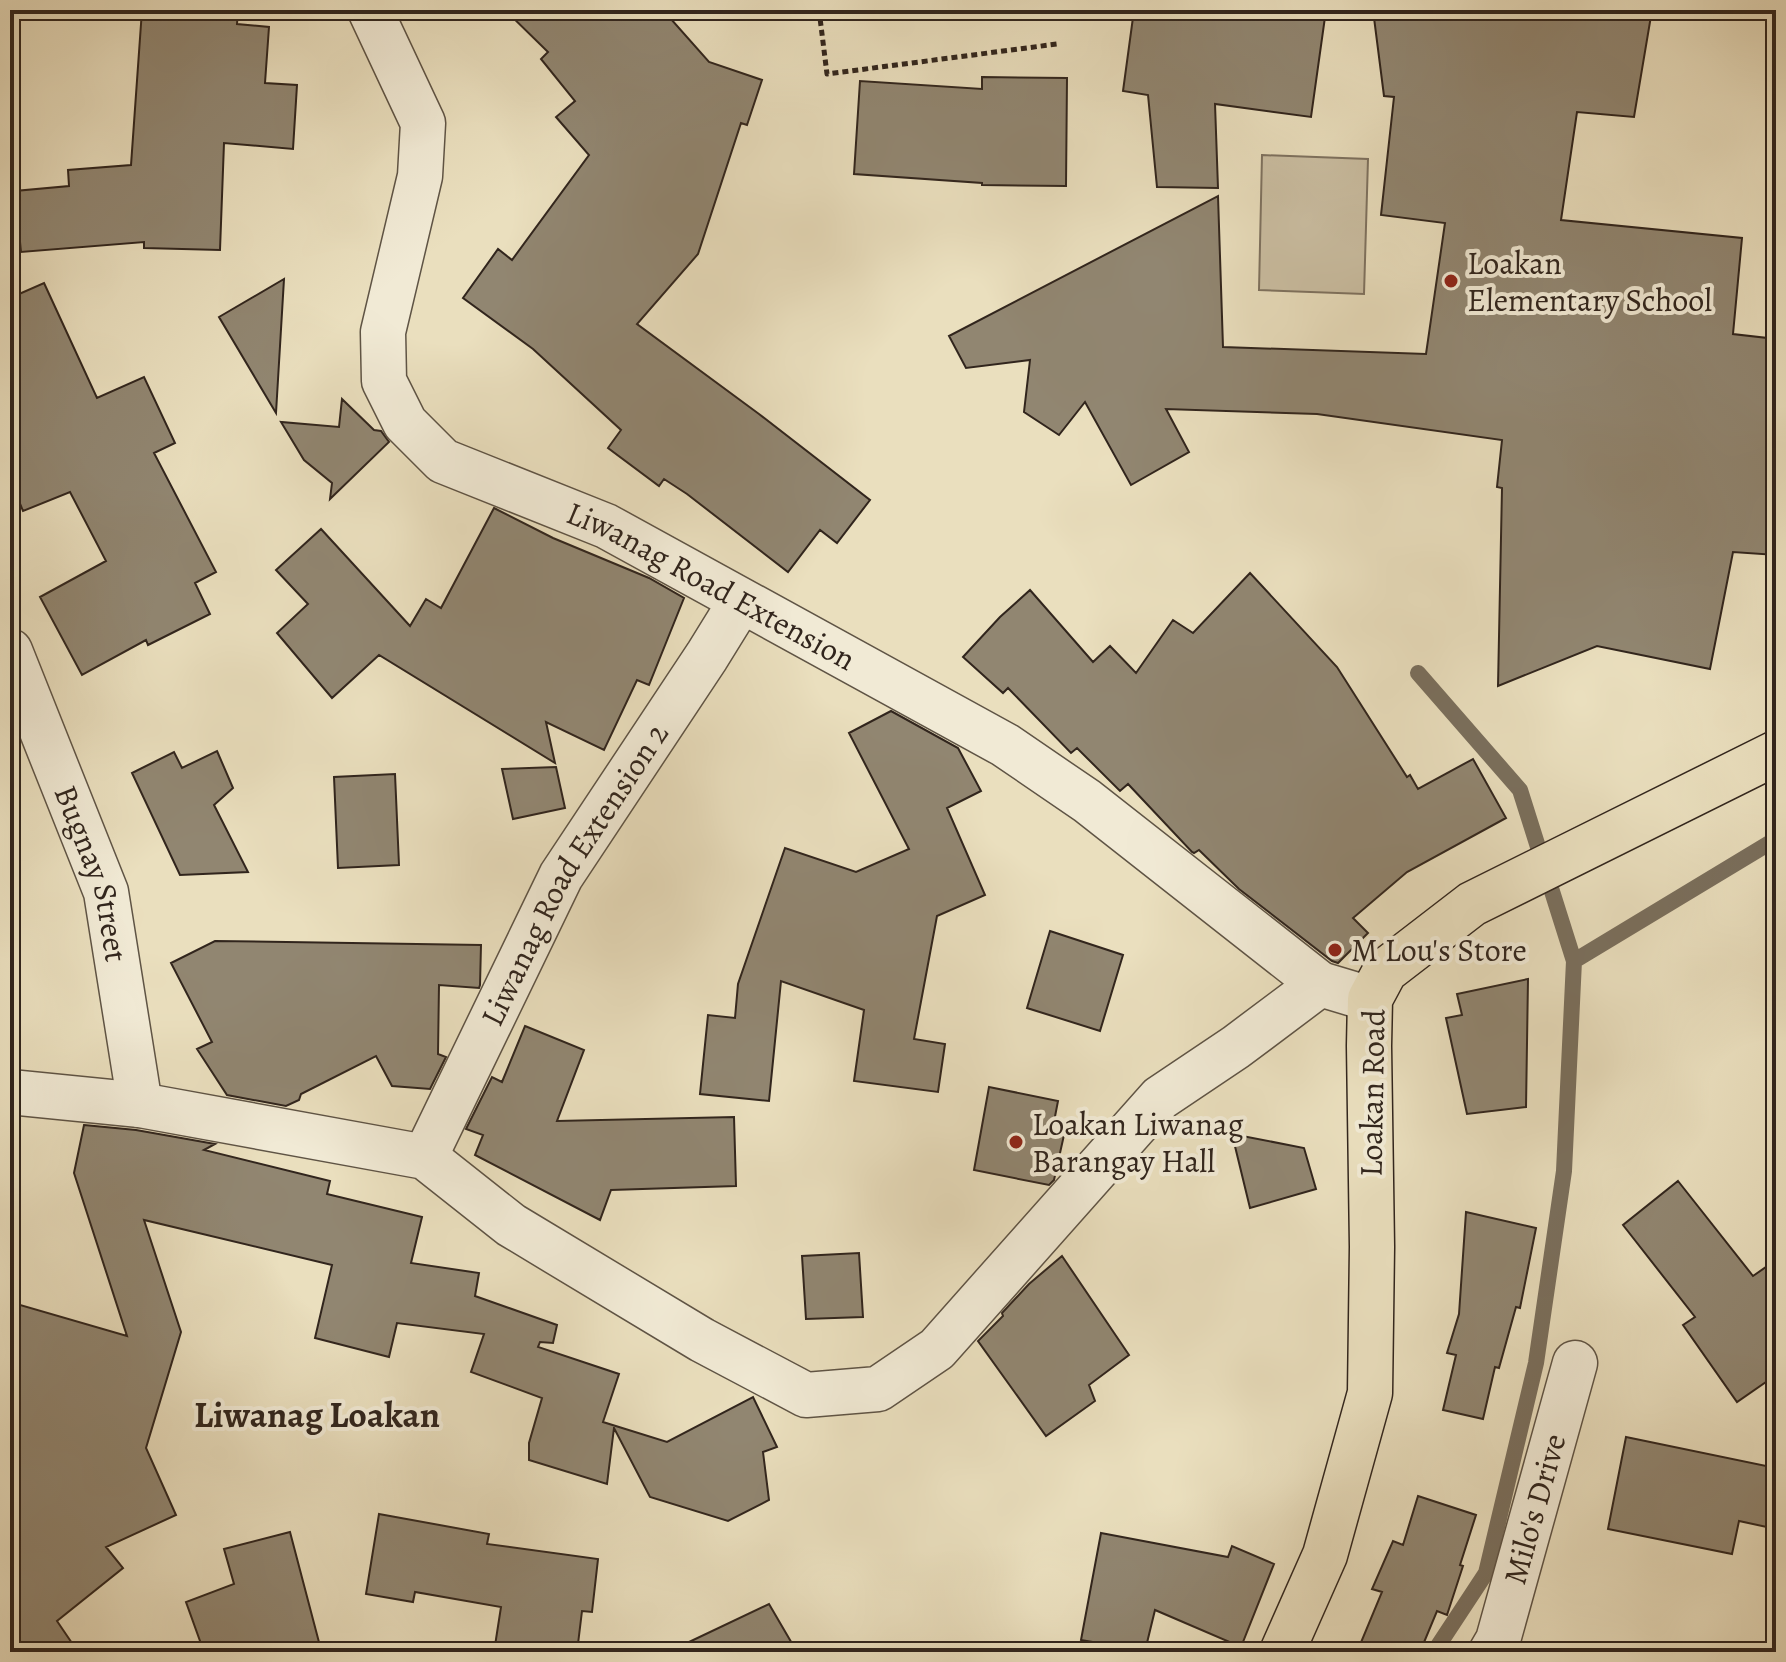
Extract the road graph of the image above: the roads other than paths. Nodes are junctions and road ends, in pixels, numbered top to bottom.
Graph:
1 (370, 10) edge
2 (741, 601) junction
3 (10, 651) edge
4 (1776, 753) edge
5 (1320, 984) junction
6 (1370, 999) junction
7 (10, 1092) edge
8 (140, 1105) junction
9 (425, 1157) junction
10 (1575, 1363) dead end
11 (1282, 1652) edge
12 (1491, 1652) edge

1 - 2 street, Liwanag Road Extension
2 - 5 street, Liwanag Road Extension
2 - 9 street, Liwanag Road Extension 2
3 - 8 street, Bugnay Street
4 - 6 main road, Loakan Road
5 - 6 street, Liwanag Road Extension
5 - 9 street
6 - 11 main road, Loakan Road
7 - 8 street
8 - 9 street
10 - 12 street, Milo's Drive

